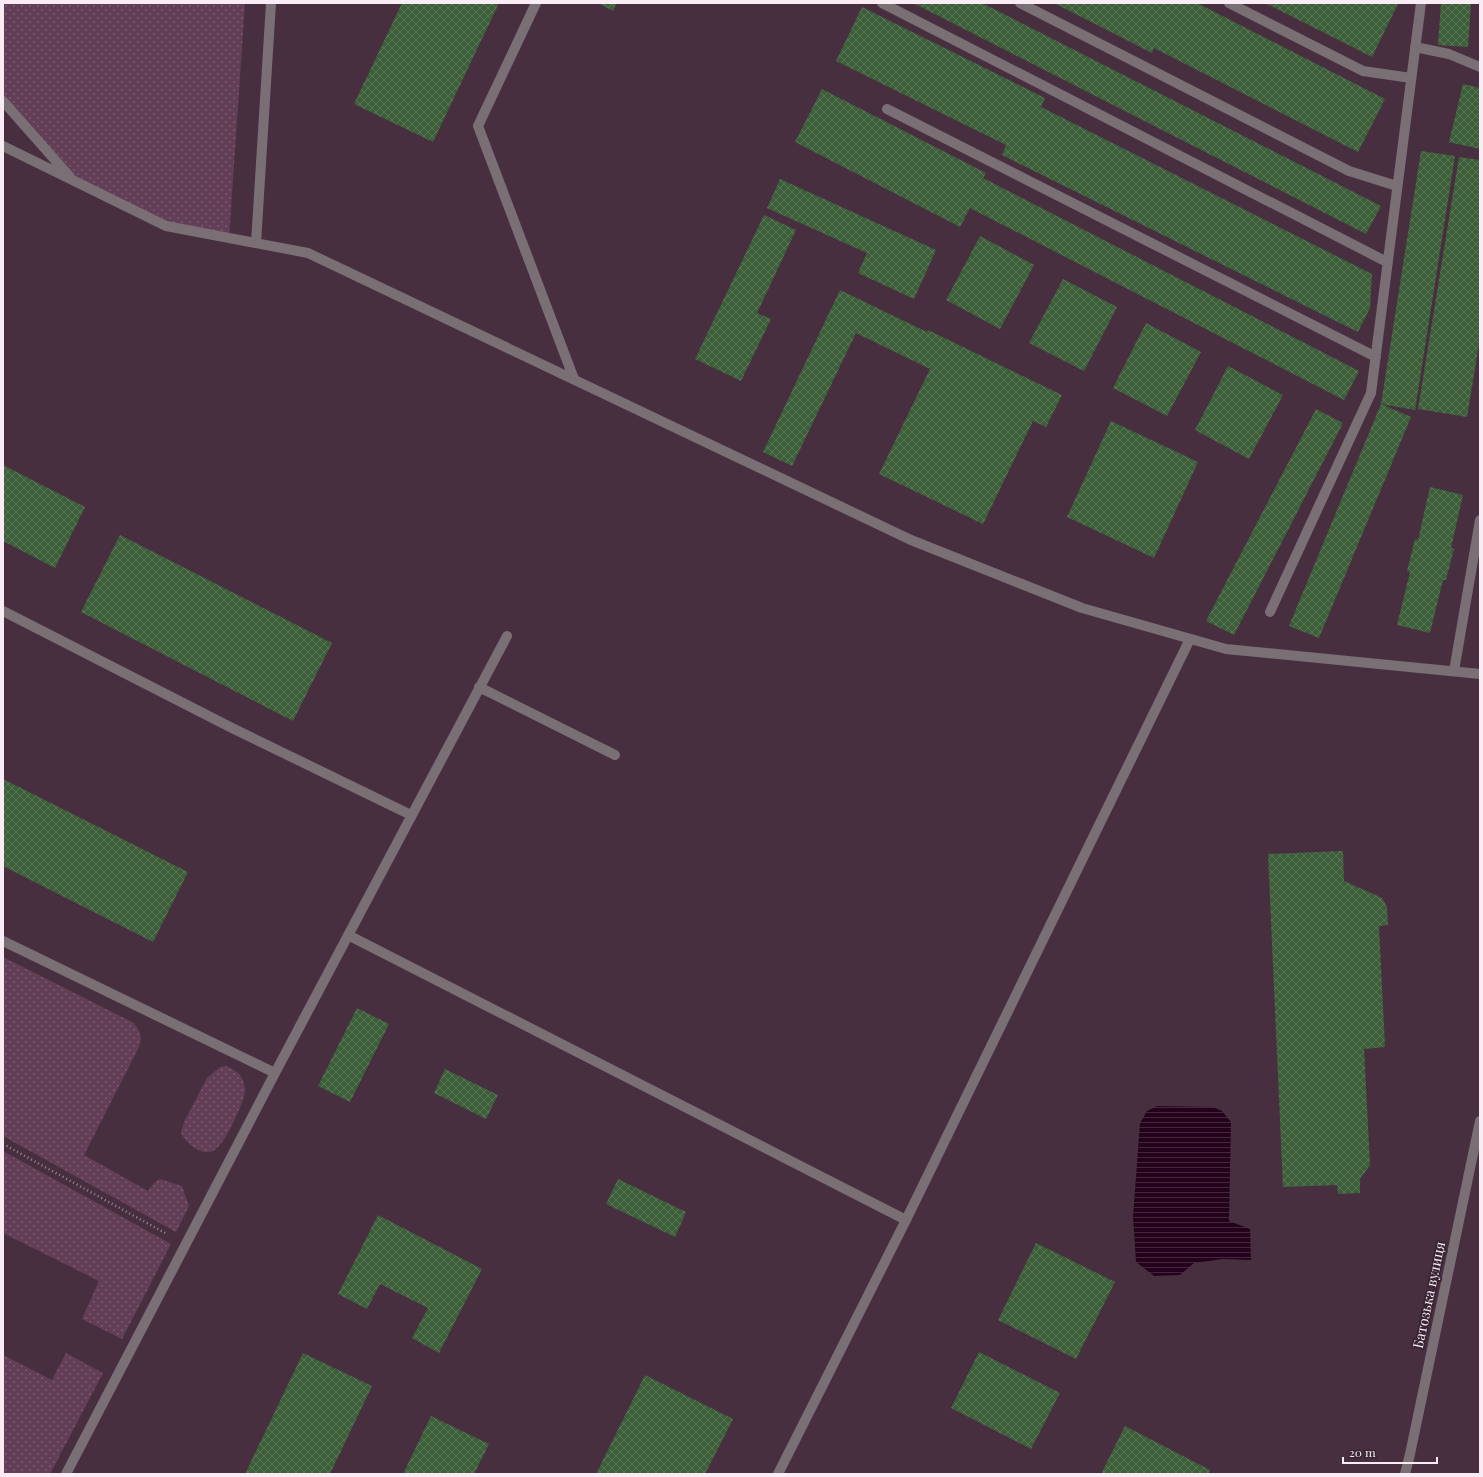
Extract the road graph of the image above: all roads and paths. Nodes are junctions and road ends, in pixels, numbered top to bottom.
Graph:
1 (271, 3) edge
2 (536, 3) edge
3 (882, 3) edge
4 (1020, 3) edge
5 (1229, 3) edge
6 (1421, 3) edge
7 (1414, 47) junction
8 (1480, 67) edge
9 (1411, 78) junction
10 (3, 101) edge
11 (887, 109) dead end
12 (3, 146) edge
13 (73, 181) junction
14 (1397, 186) junction
15 (256, 243) junction
16 (1387, 262) junction
17 (1376, 357) junction
18 (574, 379) junction
19 (1480, 520) edge
20 (3, 611) edge
21 (1270, 612) dead end
22 (506, 636) dead end
23 (1190, 639) junction
24 (1454, 671) junction
25 (1480, 674) edge
26 (479, 687) junction
27 (615, 755) dead end
28 (412, 815) junction
29 (348, 935) junction
30 (3, 941) edge
31 (275, 1073) junction
32 (1480, 1121) edge
33 (3, 1144) edge
34 (906, 1220) junction
35 (186, 1245) junction
36 (66, 1474) edge
37 (778, 1474) edge
38 (1405, 1474) edge

1 - 15 street
2 - 18 street
3 - 16 street
4 - 14 street
5 - 9 street
6 - 7 street
7 - 8 street
7 - 9 street
9 - 14 street
10 - 13 street
11 - 17 street
12 - 13 street
13 - 15 street
14 - 16 street
15 - 18 street
16 - 17 street
17 - 21 street
18 - 23 street
19 - 24 street
20 - 28 street
22 - 26 street
23 - 24 street
23 - 34 street
24 - 25 street
26 - 27 street
26 - 28 street
28 - 29 street
29 - 31 street
29 - 34 street
30 - 31 street
31 - 35 street
32 - 38 street, Батозька вулиця
33 - 35 path
34 - 37 street
35 - 36 street

